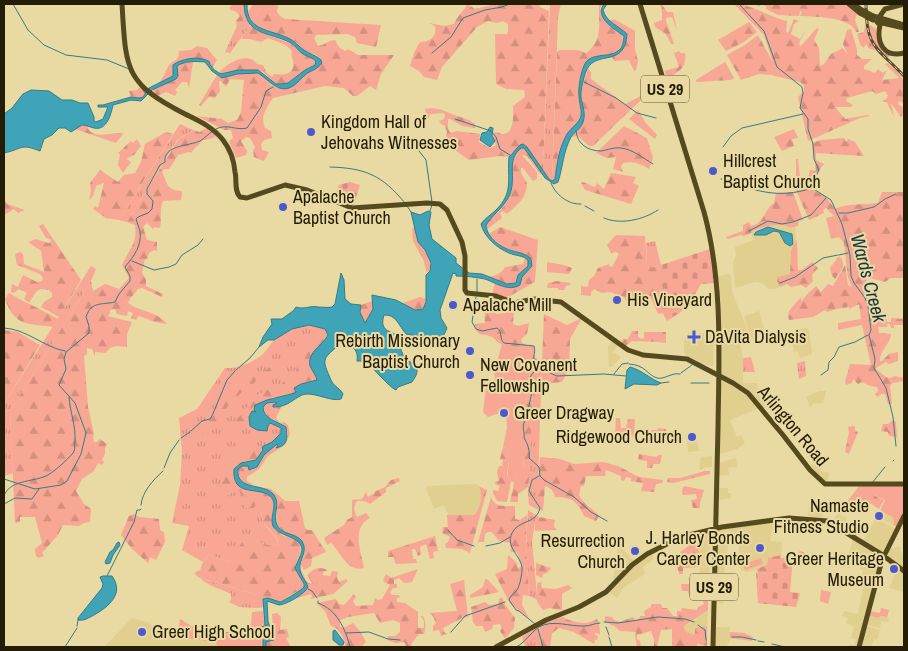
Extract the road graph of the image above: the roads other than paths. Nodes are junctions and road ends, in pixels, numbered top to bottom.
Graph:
1 (122, 4) edge
2 (640, 4) edge
3 (849, 4) edge
4 (854, 4) edge
5 (899, 4) edge
6 (904, 4) edge
7 (860, 11) junction
8 (877, 20) junction
9 (903, 26) edge
10 (904, 53) edge
11 (717, 375) junction
12 (904, 484) edge
13 (904, 516) edge
14 (714, 529) junction
15 (884, 556) junction
16 (904, 571) edge
17 (496, 647) edge
18 (712, 647) edge
19 (859, 647) edge

1 - 11 main road, Arlington Road
2 - 11 main road, US 29
3 - 7 main road
4 - 7 main road
5 - 8 main road
6 - 8 main road
7 - 8 main road, bridge
8 - 9 main road
8 - 10 main road
11 - 12 main road, Arlington Road
11 - 14 main road, US 29
13 - 15 main road
14 - 15 main road
14 - 17 main road
14 - 18 main road, US 29
15 - 16 main road
15 - 19 main road

